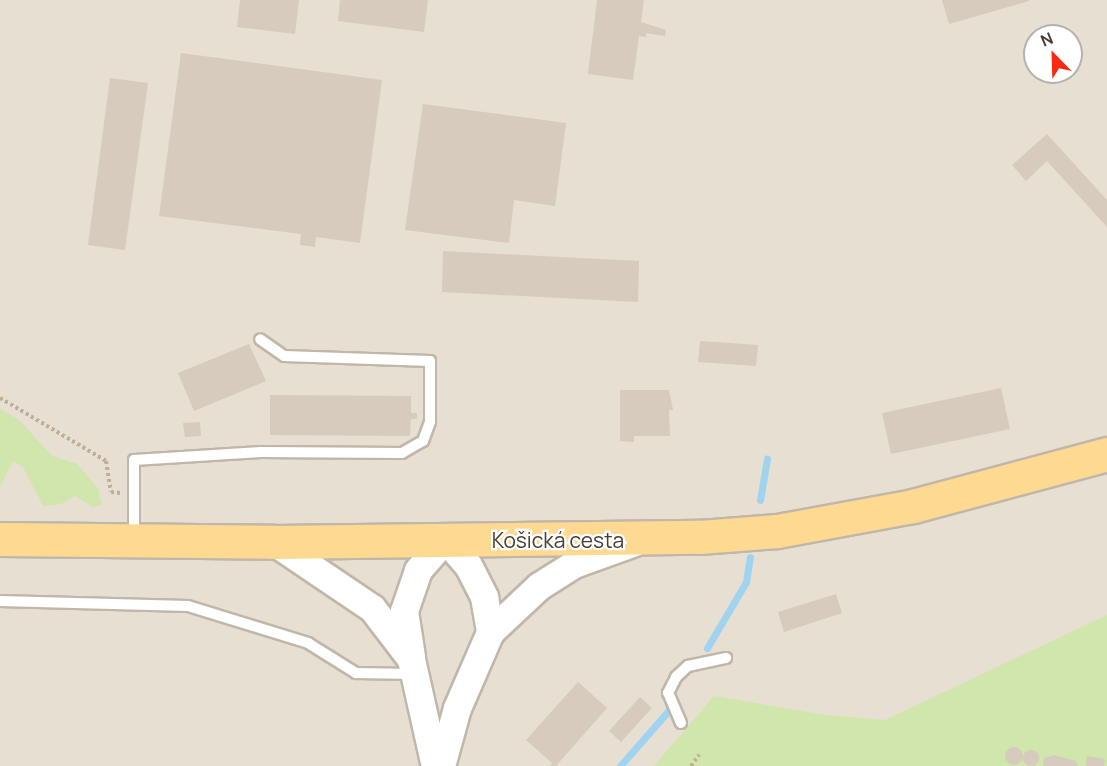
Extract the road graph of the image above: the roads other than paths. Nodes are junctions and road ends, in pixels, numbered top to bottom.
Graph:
1 (260, 339) dead end
2 (1107, 454) edge
3 (0, 539) edge
4 (445, 539) junction
5 (134, 540) junction
6 (642, 540) junction
7 (274, 542) junction
8 (0, 601) edge
9 (490, 632) junction
10 (726, 658) dead end
11 (413, 666) junction
12 (681, 723) dead end
13 (435, 766) edge
14 (441, 766) edge

1 - 5 lane
2 - 6 main road, Košická cesta
3 - 5 main road, Košická cesta
4 - 6 main road, Košická cesta
4 - 7 main road, Košická cesta
4 - 9 street
4 - 11 street
5 - 7 main road, Košická cesta
6 - 9 street
7 - 11 street
8 - 11 lane
9 - 14 street
10 - 12 lane
11 - 13 street

